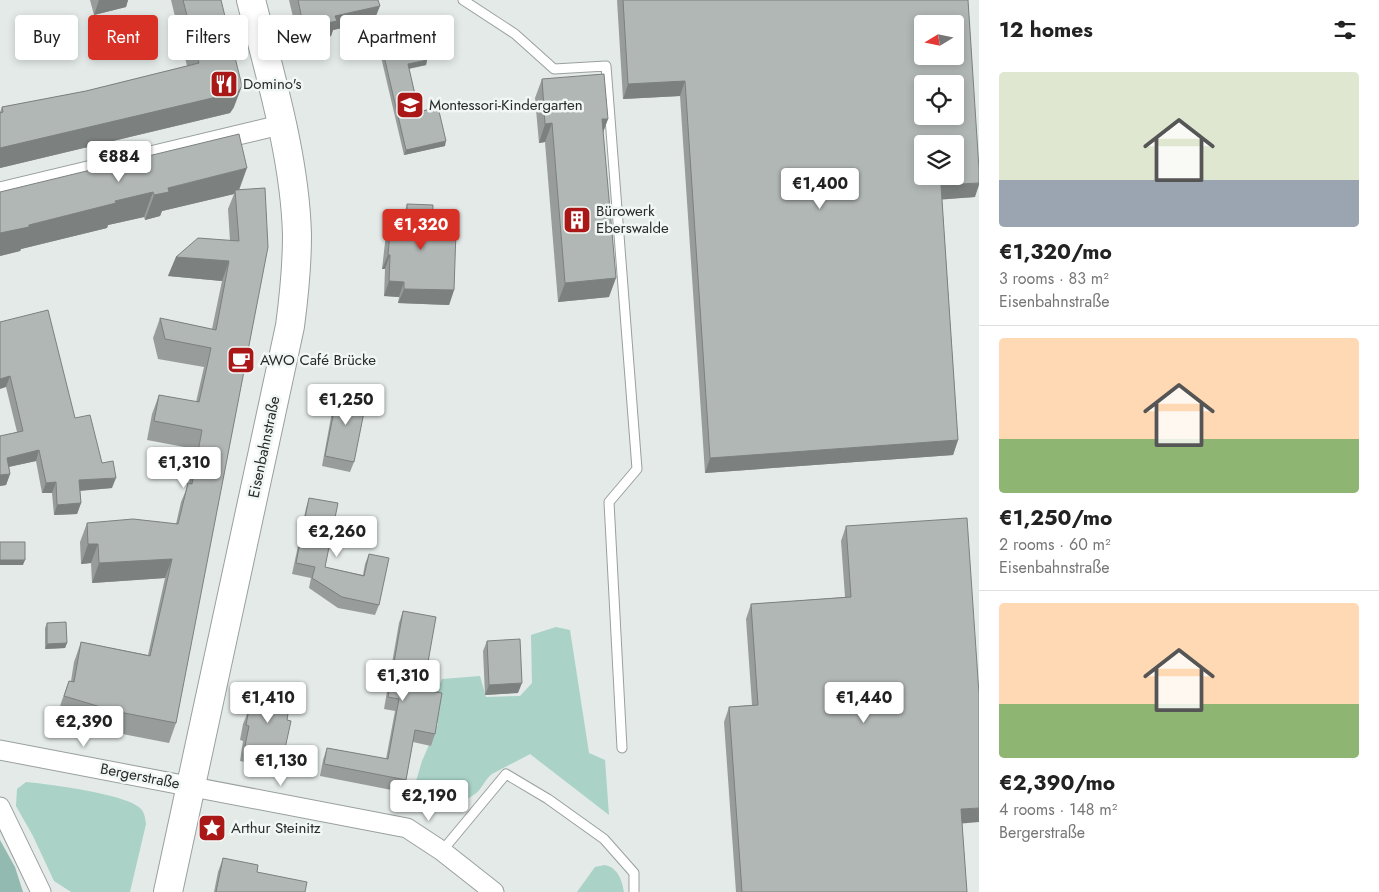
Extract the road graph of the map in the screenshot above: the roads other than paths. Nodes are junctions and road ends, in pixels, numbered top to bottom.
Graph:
1 (252, 0) edge
2 (463, 0) edge
3 (280, 125) junction
4 (0, 192) edge
5 (622, 748) dead end
6 (0, 750) edge
7 (191, 787) junction
8 (0, 807) edge
9 (442, 851) junction
10 (42, 892) edge
11 (168, 892) edge
12 (494, 892) edge
13 (634, 892) edge

1 - 3 main road, Eisenbahnstraße
2 - 5 lane
3 - 4 street
3 - 7 main road, Eisenbahnstraße
6 - 7 street, Bergerstraße
7 - 9 street, Bergerstraße
7 - 11 main road, Eisenbahnstraße
8 - 10 street
9 - 12 street, Bergerstraße
9 - 13 lane

